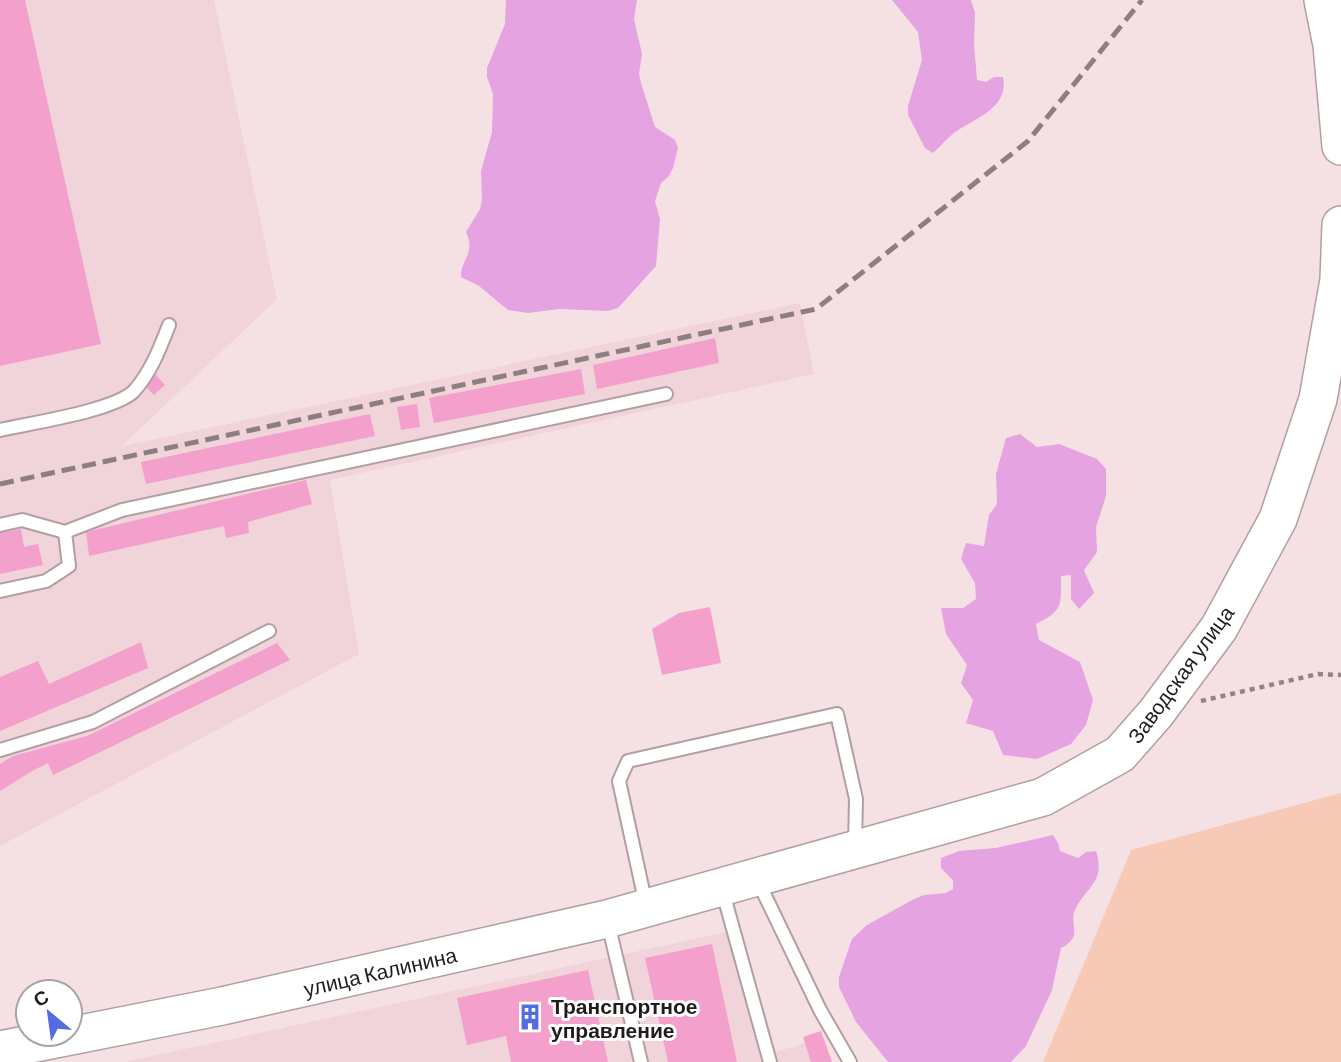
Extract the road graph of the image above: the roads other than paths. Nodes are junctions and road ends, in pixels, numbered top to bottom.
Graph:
1 (1323, 0) edge
2 (1341, 146) edge
3 (1341, 225) edge
4 (169, 324) dead end
5 (666, 394) dead end
6 (0, 430) edge
7 (0, 525) edge
8 (65, 532) junction
9 (0, 591) edge
10 (269, 631) dead end
11 (0, 750) edge
12 (855, 850) junction
13 (757, 878) junction
14 (722, 888) junction
15 (647, 909) junction
16 (607, 919) junction
17 (0, 1052) edge
18 (2, 1062) edge
19 (641, 1062) edge
20 (770, 1062) edge
21 (850, 1062) edge

1 - 2 street
3 - 12 street, Заводская улица
4 - 6 lane
5 - 8 lane
7 - 8 lane
8 - 9 lane
10 - 11 lane
12 - 13 street, Заводская улица
12 - 15 lane
13 - 14 street, улица Калинина
13 - 21 lane
14 - 15 street, улица Калинина
14 - 20 lane
15 - 16 street, улица Калинина
16 - 17 street, улица Калинина
16 - 19 lane
17 - 18 lane

